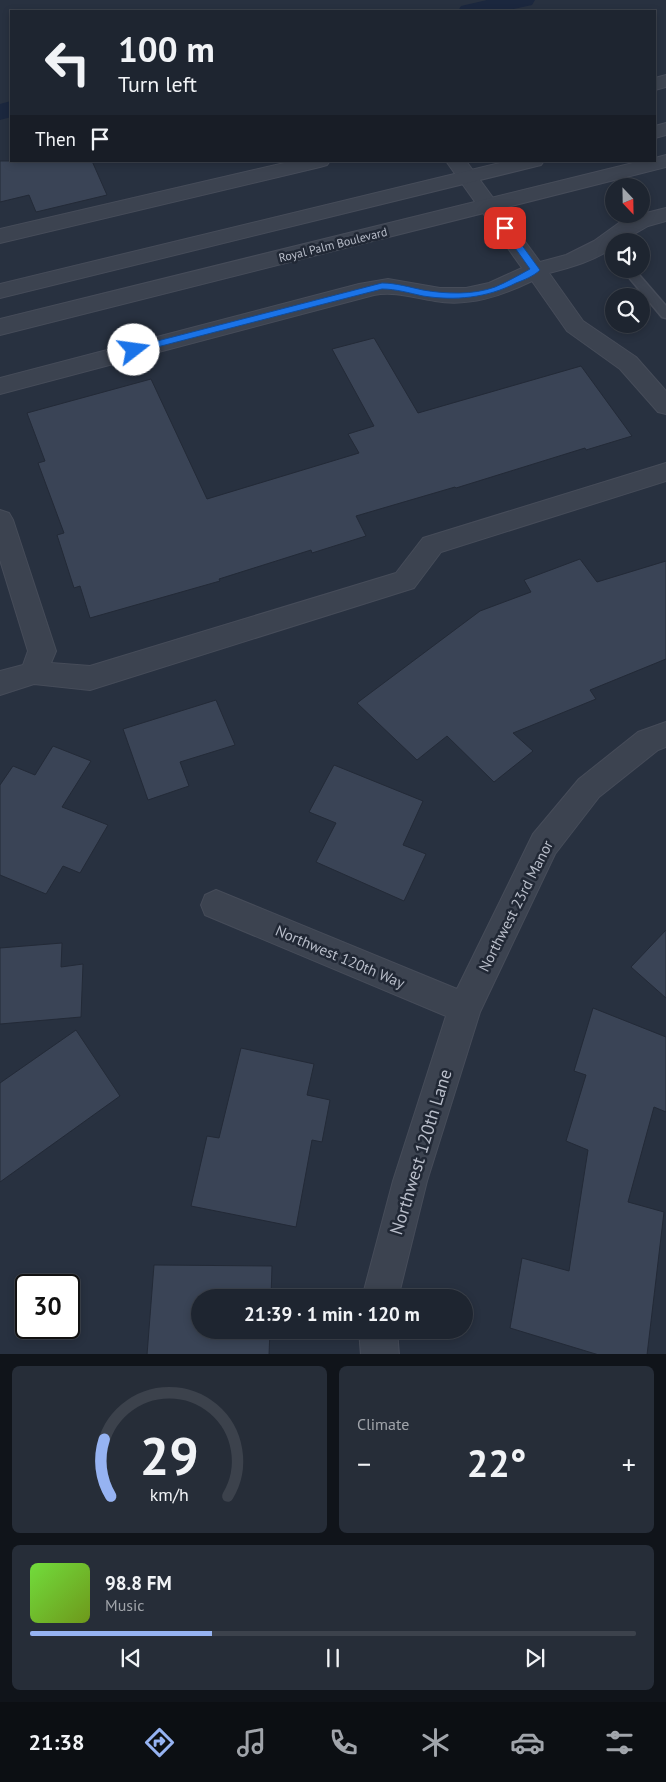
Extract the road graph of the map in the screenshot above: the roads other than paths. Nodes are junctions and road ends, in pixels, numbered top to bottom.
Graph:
1 (666, 161) edge
2 (316, 162) edge
3 (525, 162) edge
4 (462, 169) edge
5 (488, 205) junction
6 (666, 214) edge
7 (622, 233) edge
8 (0, 236) edge
9 (605, 250) edge
10 (535, 270) junction
11 (636, 278) edge
12 (0, 291) edge
13 (666, 314) edge
14 (0, 327) edge
15 (0, 386) edge
16 (666, 406) edge
17 (666, 472) edge
18 (0, 520) edge
19 (34, 673) junction
20 (0, 683) edge
21 (666, 734) edge
22 (216, 905) dead end
23 (465, 1008) junction
24 (382, 1289) edge
25 (379, 1339) edge
26 (380, 1354) edge

1 - 5 street, Royal Palm Boulevard
2 - 8 street
3 - 4 street
4 - 5 street
4 - 12 street
5 - 10 street
5 - 14 street, Royal Palm Boulevard
6 - 7 street
9 - 10 street
10 - 15 street
10 - 16 street
11 - 13 lane
17 - 19 street
18 - 19 street
19 - 20 street
21 - 23 street, Northwest 23rd Manor
22 - 23 street, Northwest 120th Way
23 - 24 street, Northwest 120th Lane
25 - 26 street

